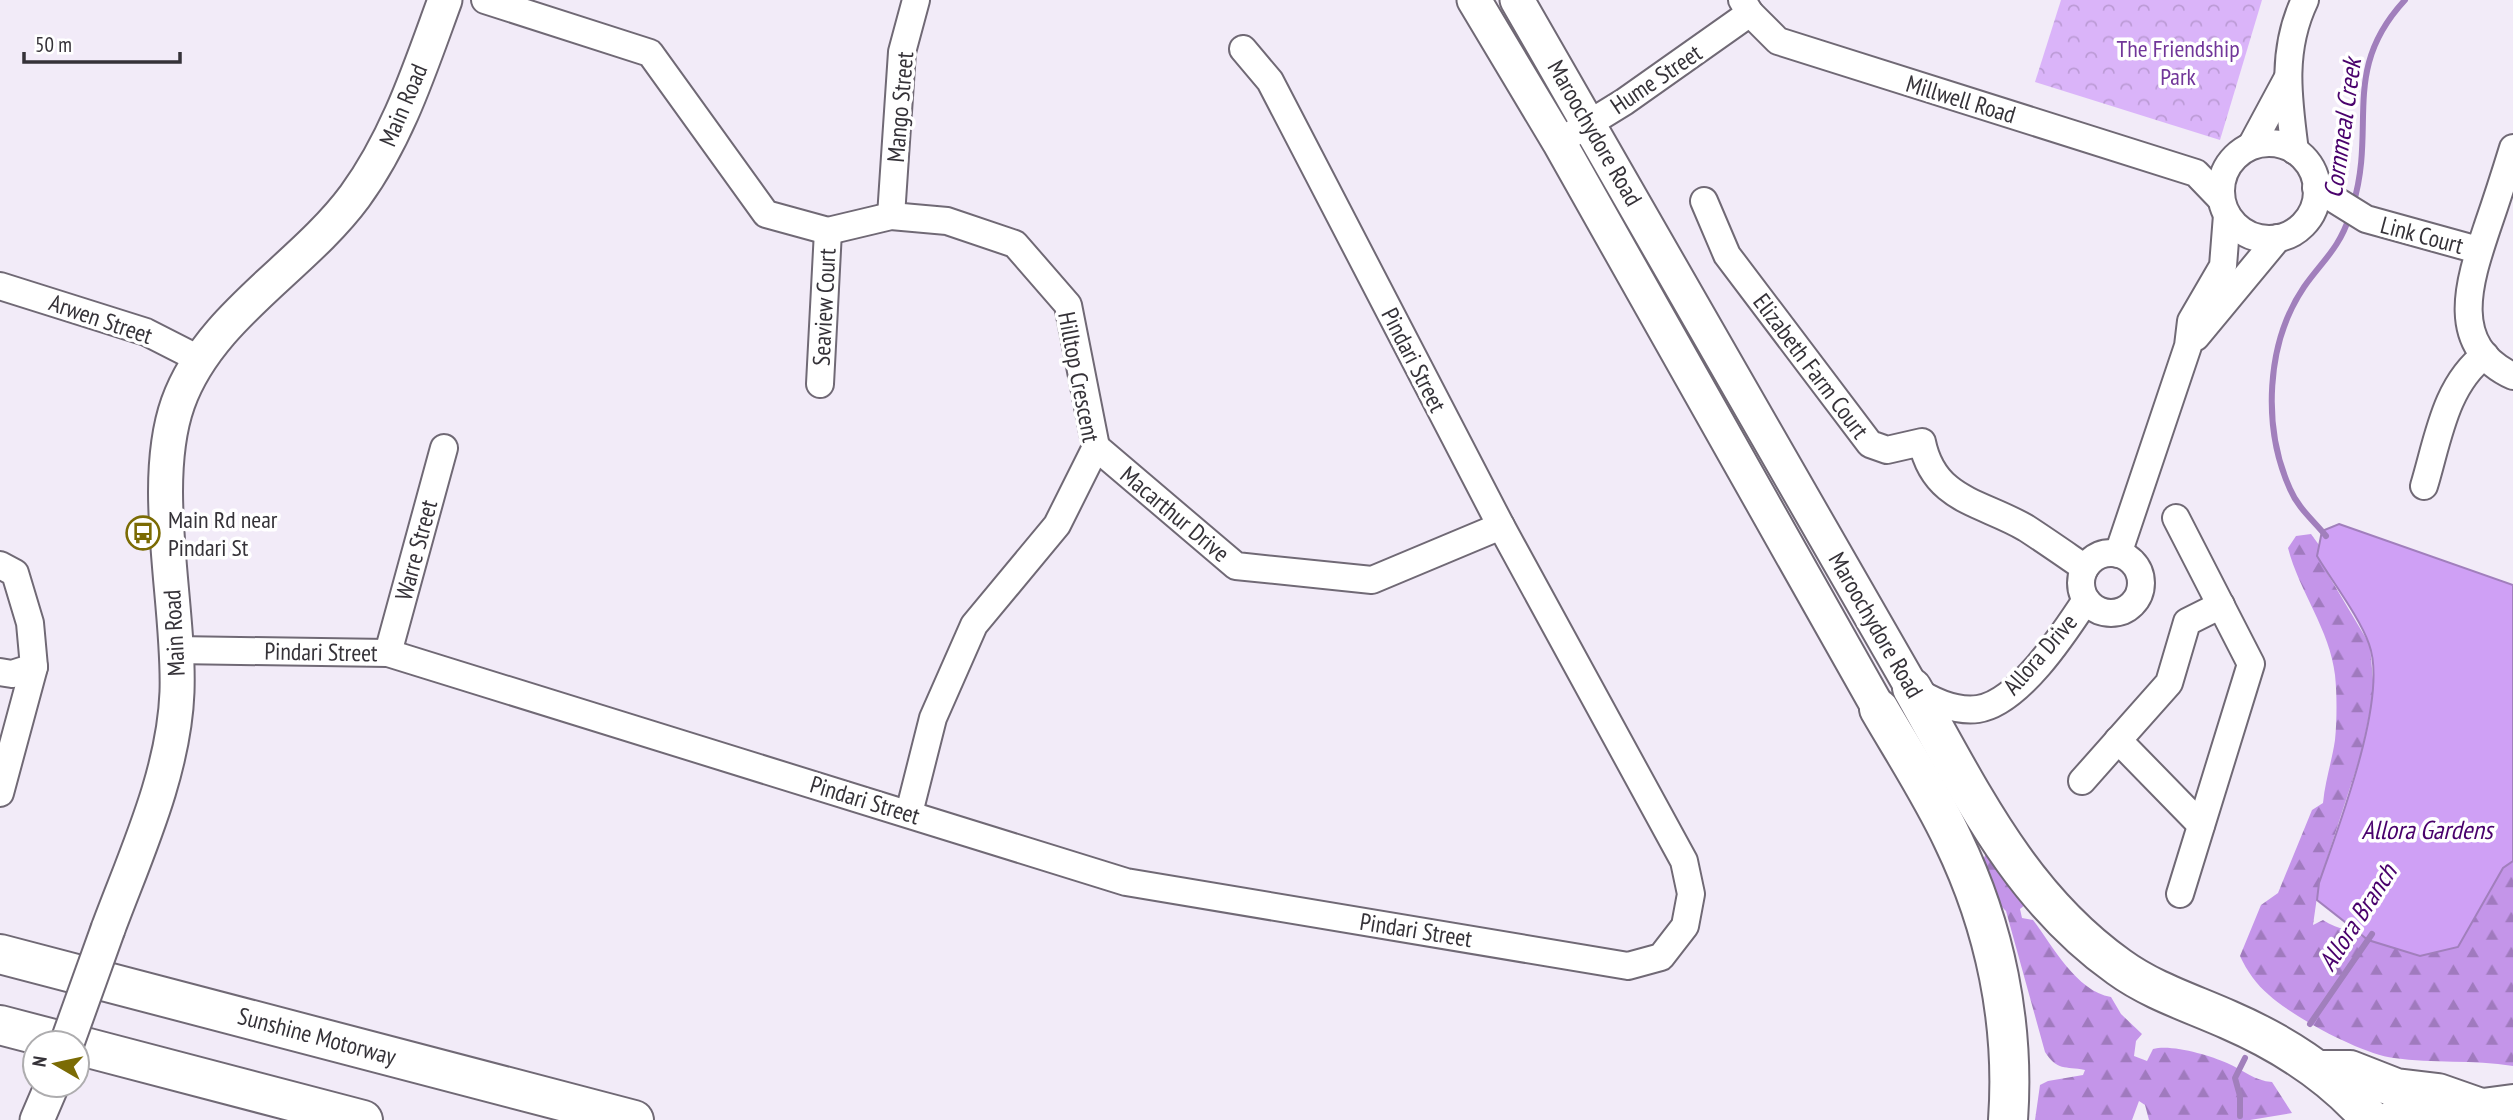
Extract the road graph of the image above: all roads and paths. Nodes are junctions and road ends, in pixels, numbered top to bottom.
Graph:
1 (445, 0) edge
2 (485, 0) edge
3 (916, 0) edge
4 (1474, 0) edge
5 (1517, 0) edge
6 (2305, 0) edge
7 (1746, 6) edge
8 (1243, 49) dead end
9 (2286, 81) junction
10 (1589, 123) junction
11 (1559, 142) junction
12 (2513, 148) edge
13 (2294, 151) junction
14 (2241, 154) junction
15 (2196, 173) junction
16 (2316, 188) junction
17 (1704, 201) dead end
18 (2224, 207) junction
19 (2340, 212) junction
20 (891, 216) junction
21 (2308, 219) junction
22 (828, 231) junction
23 (2278, 239) junction
24 (2478, 250) junction
25 (0, 286) edge
26 (2188, 346) junction
27 (2485, 355) junction
28 (199, 359) junction
29 (2513, 376) edge
30 (820, 384) dead end
31 (1096, 447) junction
32 (444, 448) dead end
33 (2424, 486) dead end
34 (2176, 518) dead end
35 (1501, 526) junction
36 (2118, 554) junction
37 (0, 565) edge
38 (2085, 568) junction
39 (2086, 600) junction
40 (2221, 605) junction
41 (175, 650) junction
42 (388, 653) junction
43 (34, 667) junction
44 (0, 672) edge
45 (1912, 688) junction
46 (1879, 709) joint
47 (2118, 740) junction
48 (2082, 780) dead end
49 (0, 793) edge
50 (909, 813) junction
51 (2201, 825) junction
52 (2179, 894) dead end
53 (0, 954) edge
54 (0, 1025) edge
55 (73, 1029) edge
56 (21, 1031) edge
57 (91, 1049) edge
58 (2317, 1070) junction
59 (2495, 1106) edge
60 (2004, 1111) edge
61 (362, 1120) edge
62 (634, 1120) edge
63 (2371, 1120) edge
64 (2393, 1120) edge

1 - 28 main road, Main Road
2 - 22 street, Hilltop Crescent
3 - 20 street, Mango Street
4 - 11 main road, Maroochydore Road
5 - 10 main road, Maroochydore Road
6 - 9 street
7 - 10 street, Hume Street
7 - 15 street, Millwell Road
8 - 35 street, Pindari Street
9 - 13 street
9 - 14 street
10 - 11 street, Hume Street
10 - 45 main road, Maroochydore Road
11 - 46 main road, Maroochydore Road
12 - 24 street
13 - 14 street
13 - 16 street
14 - 15 street
14 - 18 street
15 - 18 street, Millwell Road
16 - 19 street, Link Court
16 - 21 street
17 - 38 street, Elizabeth Farm Court
18 - 23 street
18 - 26 street
19 - 21 street
19 - 24 street, Link Court
20 - 22 street, Hilltop Crescent
20 - 31 street, Hilltop Crescent
21 - 23 street
22 - 30 street, Seaview Court
23 - 26 street
24 - 27 street
25 - 28 street, Arwen Street
26 - 36 street
27 - 29 street
27 - 33 street
28 - 41 main road, Main Road
31 - 35 street, Macarthur Drive
31 - 50 street, Hilltop Crescent
32 - 42 street, Warre Street
34 - 40 street
35 - 50 street, Pindari Street
36 - 38 street
36 - 39 street
37 - 43 street
38 - 39 street
39 - 45 street, Allora Drive
40 - 47 street
40 - 51 street
41 - 42 street, Pindari Street
41 - 55 main road, Main Road, bridge
42 - 50 street, Pindari Street
43 - 44 street
43 - 49 street
45 - 58 highway, Maroochydore Road
46 - 60 highway, Maroochydore Road
47 - 48 street
47 - 51 street
51 - 52 street
53 - 62 highway, Sunshine Motorway
54 - 56 highway
57 - 61 highway
58 - 59 highway
58 - 63 highway, Maroochydore Road
59 - 64 highway

